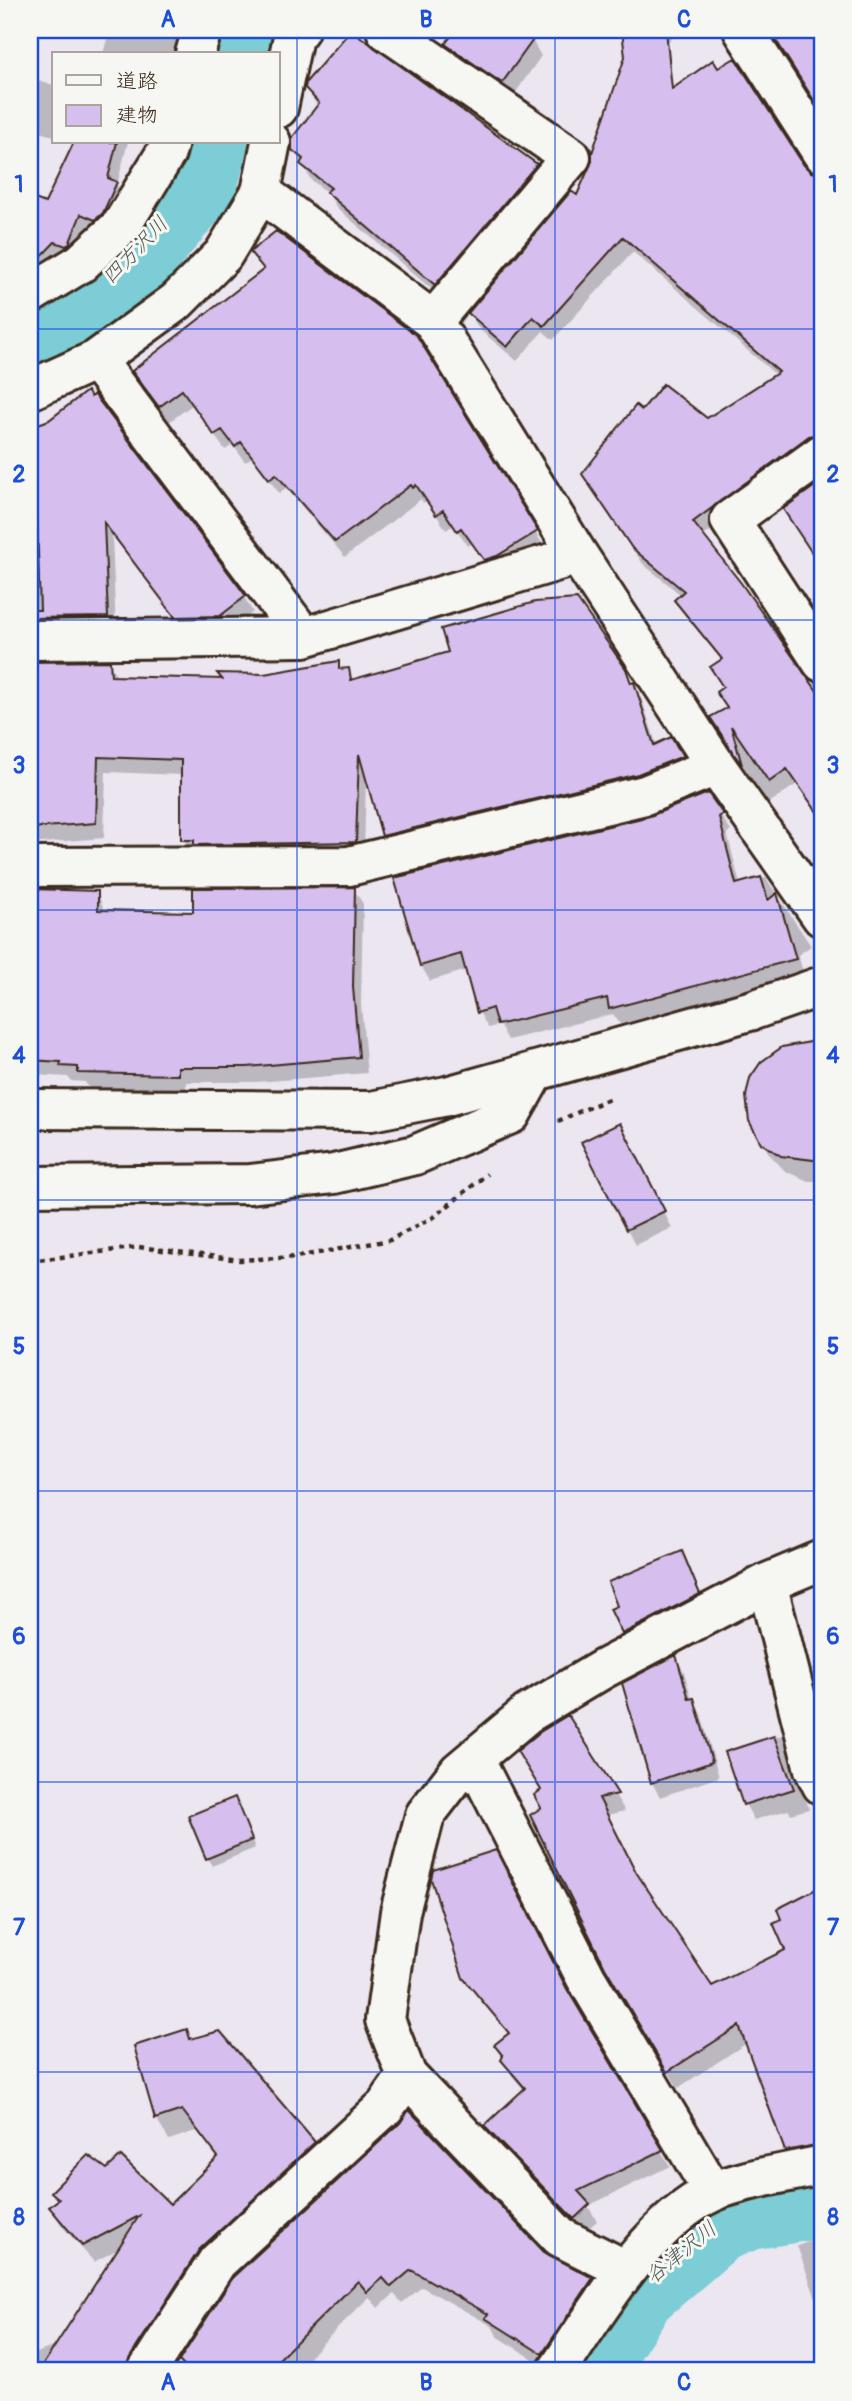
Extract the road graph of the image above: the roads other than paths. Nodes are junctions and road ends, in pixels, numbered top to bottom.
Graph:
1 (202, 30) edge
2 (299, 30) edge
3 (386, 30) edge
4 (743, 30) edge
5 (196, 52) edge
6 (280, 99) edge
7 (168, 144) edge
8 (271, 144) edge
9 (822, 153) edge
10 (261, 192) junction
11 (30, 294) edge
12 (433, 321) junction
13 (96, 360) junction
14 (30, 390) edge
15 (822, 454) edge
16 (578, 555) junction
17 (304, 638) junction
18 (30, 640) edge
19 (822, 662) edge
20 (716, 766) junction
21 (30, 866) edge
22 (822, 917) edge
23 (822, 986) edge
24 (535, 1071) junction
25 (30, 1109) edge
26 (30, 1186) edge
27 (822, 1560) edge
28 (767, 1583) junction
29 (474, 1759) junction
30 (822, 1785) edge
31 (407, 2076) junction
32 (822, 2165) edge
33 (713, 2192) junction
34 (626, 2270) junction
35 (147, 2371) edge
36 (557, 2371) edge

1 - 5 street
2 - 6 street
3 - 12 street
4 - 9 street
7 - 11 street
8 - 10 street
10 - 12 street
10 - 13 street
12 - 16 street
13 - 14 street
13 - 17 street
15 - 19 street
16 - 17 street
16 - 20 street
17 - 18 street
20 - 21 street
20 - 22 street
23 - 24 street
24 - 25 street
24 - 26 street
27 - 28 street
28 - 29 street
28 - 30 street
29 - 31 street
29 - 33 street
31 - 34 street
31 - 35 street
32 - 33 street
33 - 34 street
34 - 36 street

